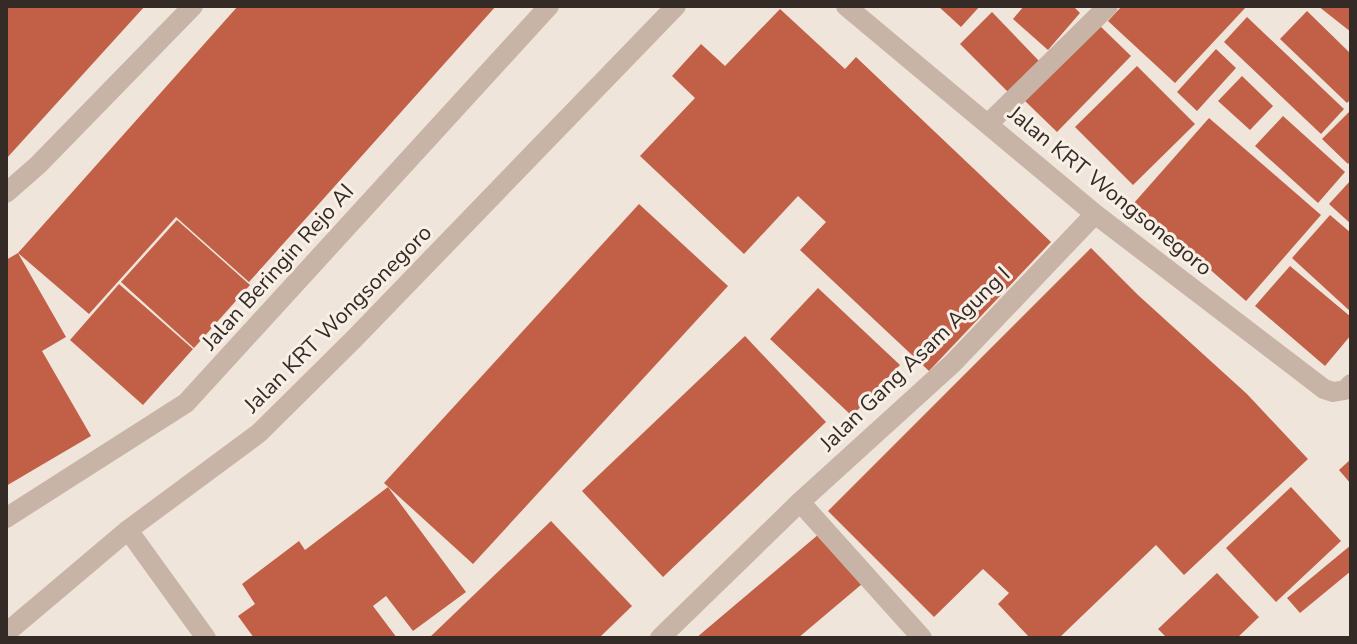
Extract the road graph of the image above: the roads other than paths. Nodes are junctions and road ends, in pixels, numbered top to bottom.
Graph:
1 (193, 6) edge
2 (549, 6) edge
3 (676, 6) edge
4 (846, 6) edge
5 (1108, 6) edge
6 (988, 124) junction
7 (6, 193) edge
8 (1095, 214) junction
9 (1351, 384) edge
10 (800, 502) junction
11 (6, 518) edge
12 (128, 530) junction
13 (6, 633) edge
14 (206, 638) edge
15 (660, 638) edge
16 (922, 638) edge

1 - 7 street
2 - 11 street, Jalan Beringin Rejo AI
3 - 12 street, Jalan KRT Wongsonegoro
4 - 6 street, Jalan KRT Wongsonegoro
5 - 6 street
6 - 8 street, Jalan KRT Wongsonegoro
8 - 9 street, Jalan KRT Wongsonegoro
8 - 10 street, Jalan Gang Asam Agung I
10 - 15 street, Jalan Gang Asam Agung I
10 - 16 street
12 - 13 street, Jalan KRT Wongsonegoro
12 - 14 street

